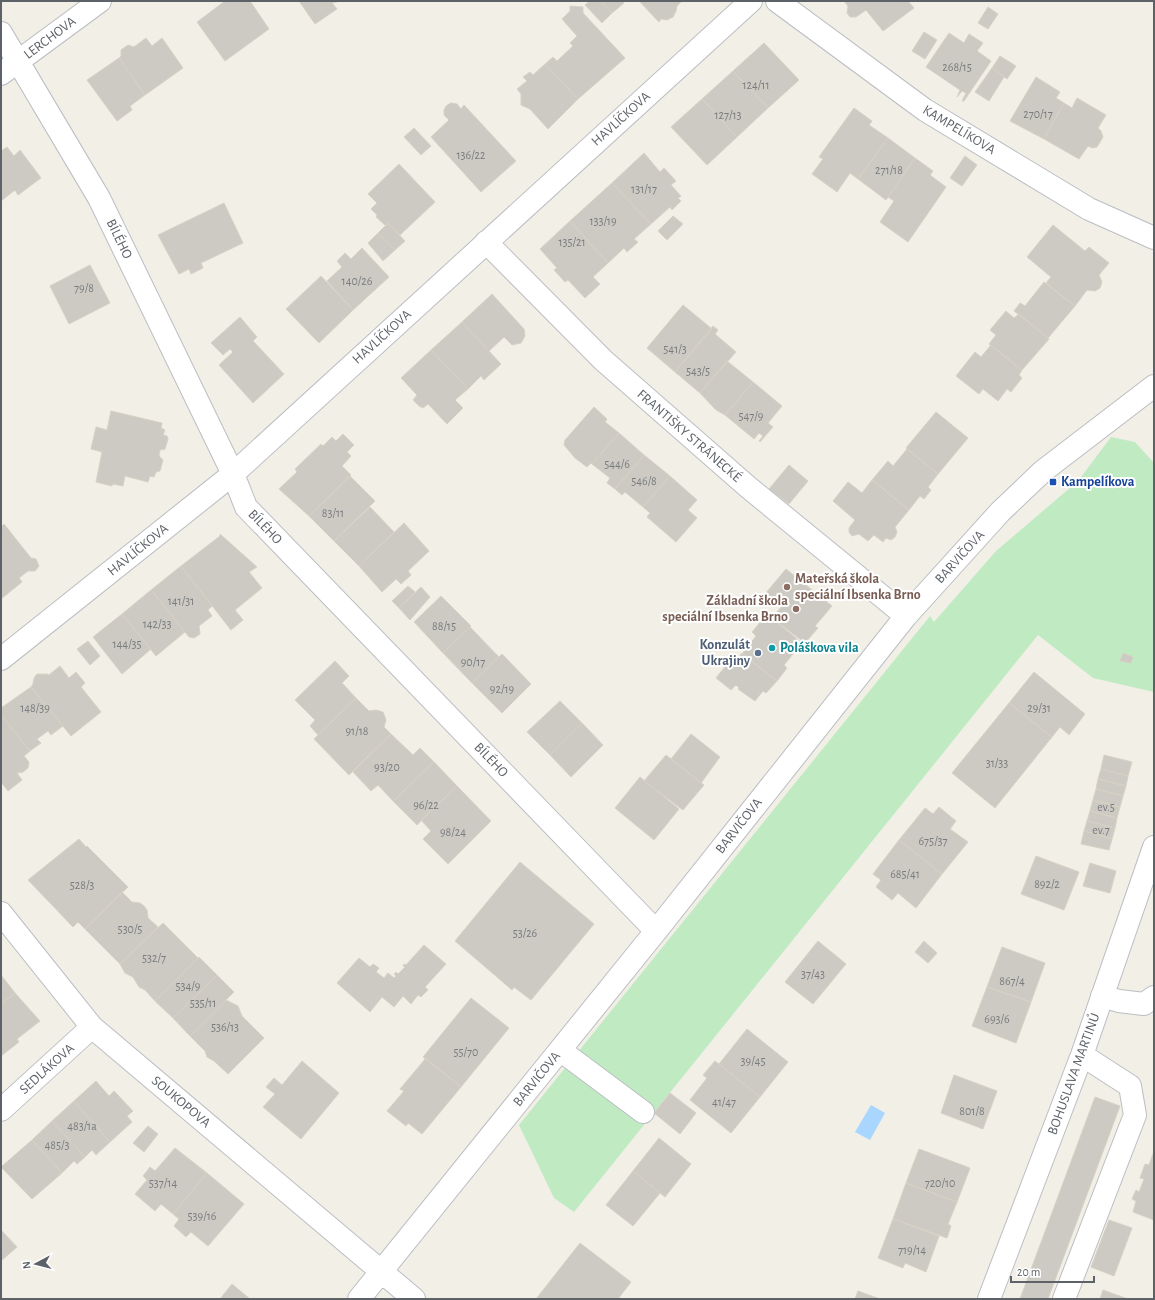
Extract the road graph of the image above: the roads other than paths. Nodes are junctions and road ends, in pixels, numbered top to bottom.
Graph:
1 (100, 1) edge
2 (751, 1) edge
3 (778, 1) edge
4 (1, 33) edge
5 (19, 61) junction
6 (1, 74) edge
7 (1154, 238) edge
8 (486, 242) junction
9 (1153, 390) edge
10 (233, 474) junction
11 (906, 616) junction
12 (3, 654) edge
13 (1154, 847) edge
14 (1, 913) edge
15 (656, 931) junction
16 (1102, 996) junction
17 (1154, 997) edge
18 (92, 1027) junction
19 (560, 1050) junction
20 (1082, 1055) junction
21 (1, 1110) edge
22 (643, 1112) dead end
23 (382, 1270) junction
24 (359, 1299) edge
25 (414, 1299) edge
26 (989, 1299) edge
27 (1064, 1299) edge

1 - 5 street, LERCHOVA
2 - 8 street, HAVLÍČKOVA
3 - 7 street, KAMPELÍKOVA
4 - 5 street, BÍLÉHO
5 - 6 street, LERCHOVA
5 - 10 street, BÍLÉHO
8 - 10 street, HAVLÍČKOVA
8 - 11 street, FRANTIŠKY STRÁNECKÉ
9 - 11 street, BARVIČOVA
10 - 12 street, HAVLÍČKOVA
10 - 15 street, BÍLÉHO
11 - 15 street, BARVIČOVA
13 - 16 street, BOHUSLAVA MARTINŮ
14 - 18 street, SOUKOPOVA
15 - 19 street, BARVIČOVA
16 - 17 street
16 - 20 street, BOHUSLAVA MARTINŮ
18 - 21 street, SEDLÁKOVA
18 - 23 street, SOUKOPOVA
19 - 22 street
19 - 23 street, BARVIČOVA
20 - 26 street, BOHUSLAVA MARTINŮ
20 - 27 street
23 - 24 street, BARVIČOVA
23 - 25 street, SOUKOPOVA

